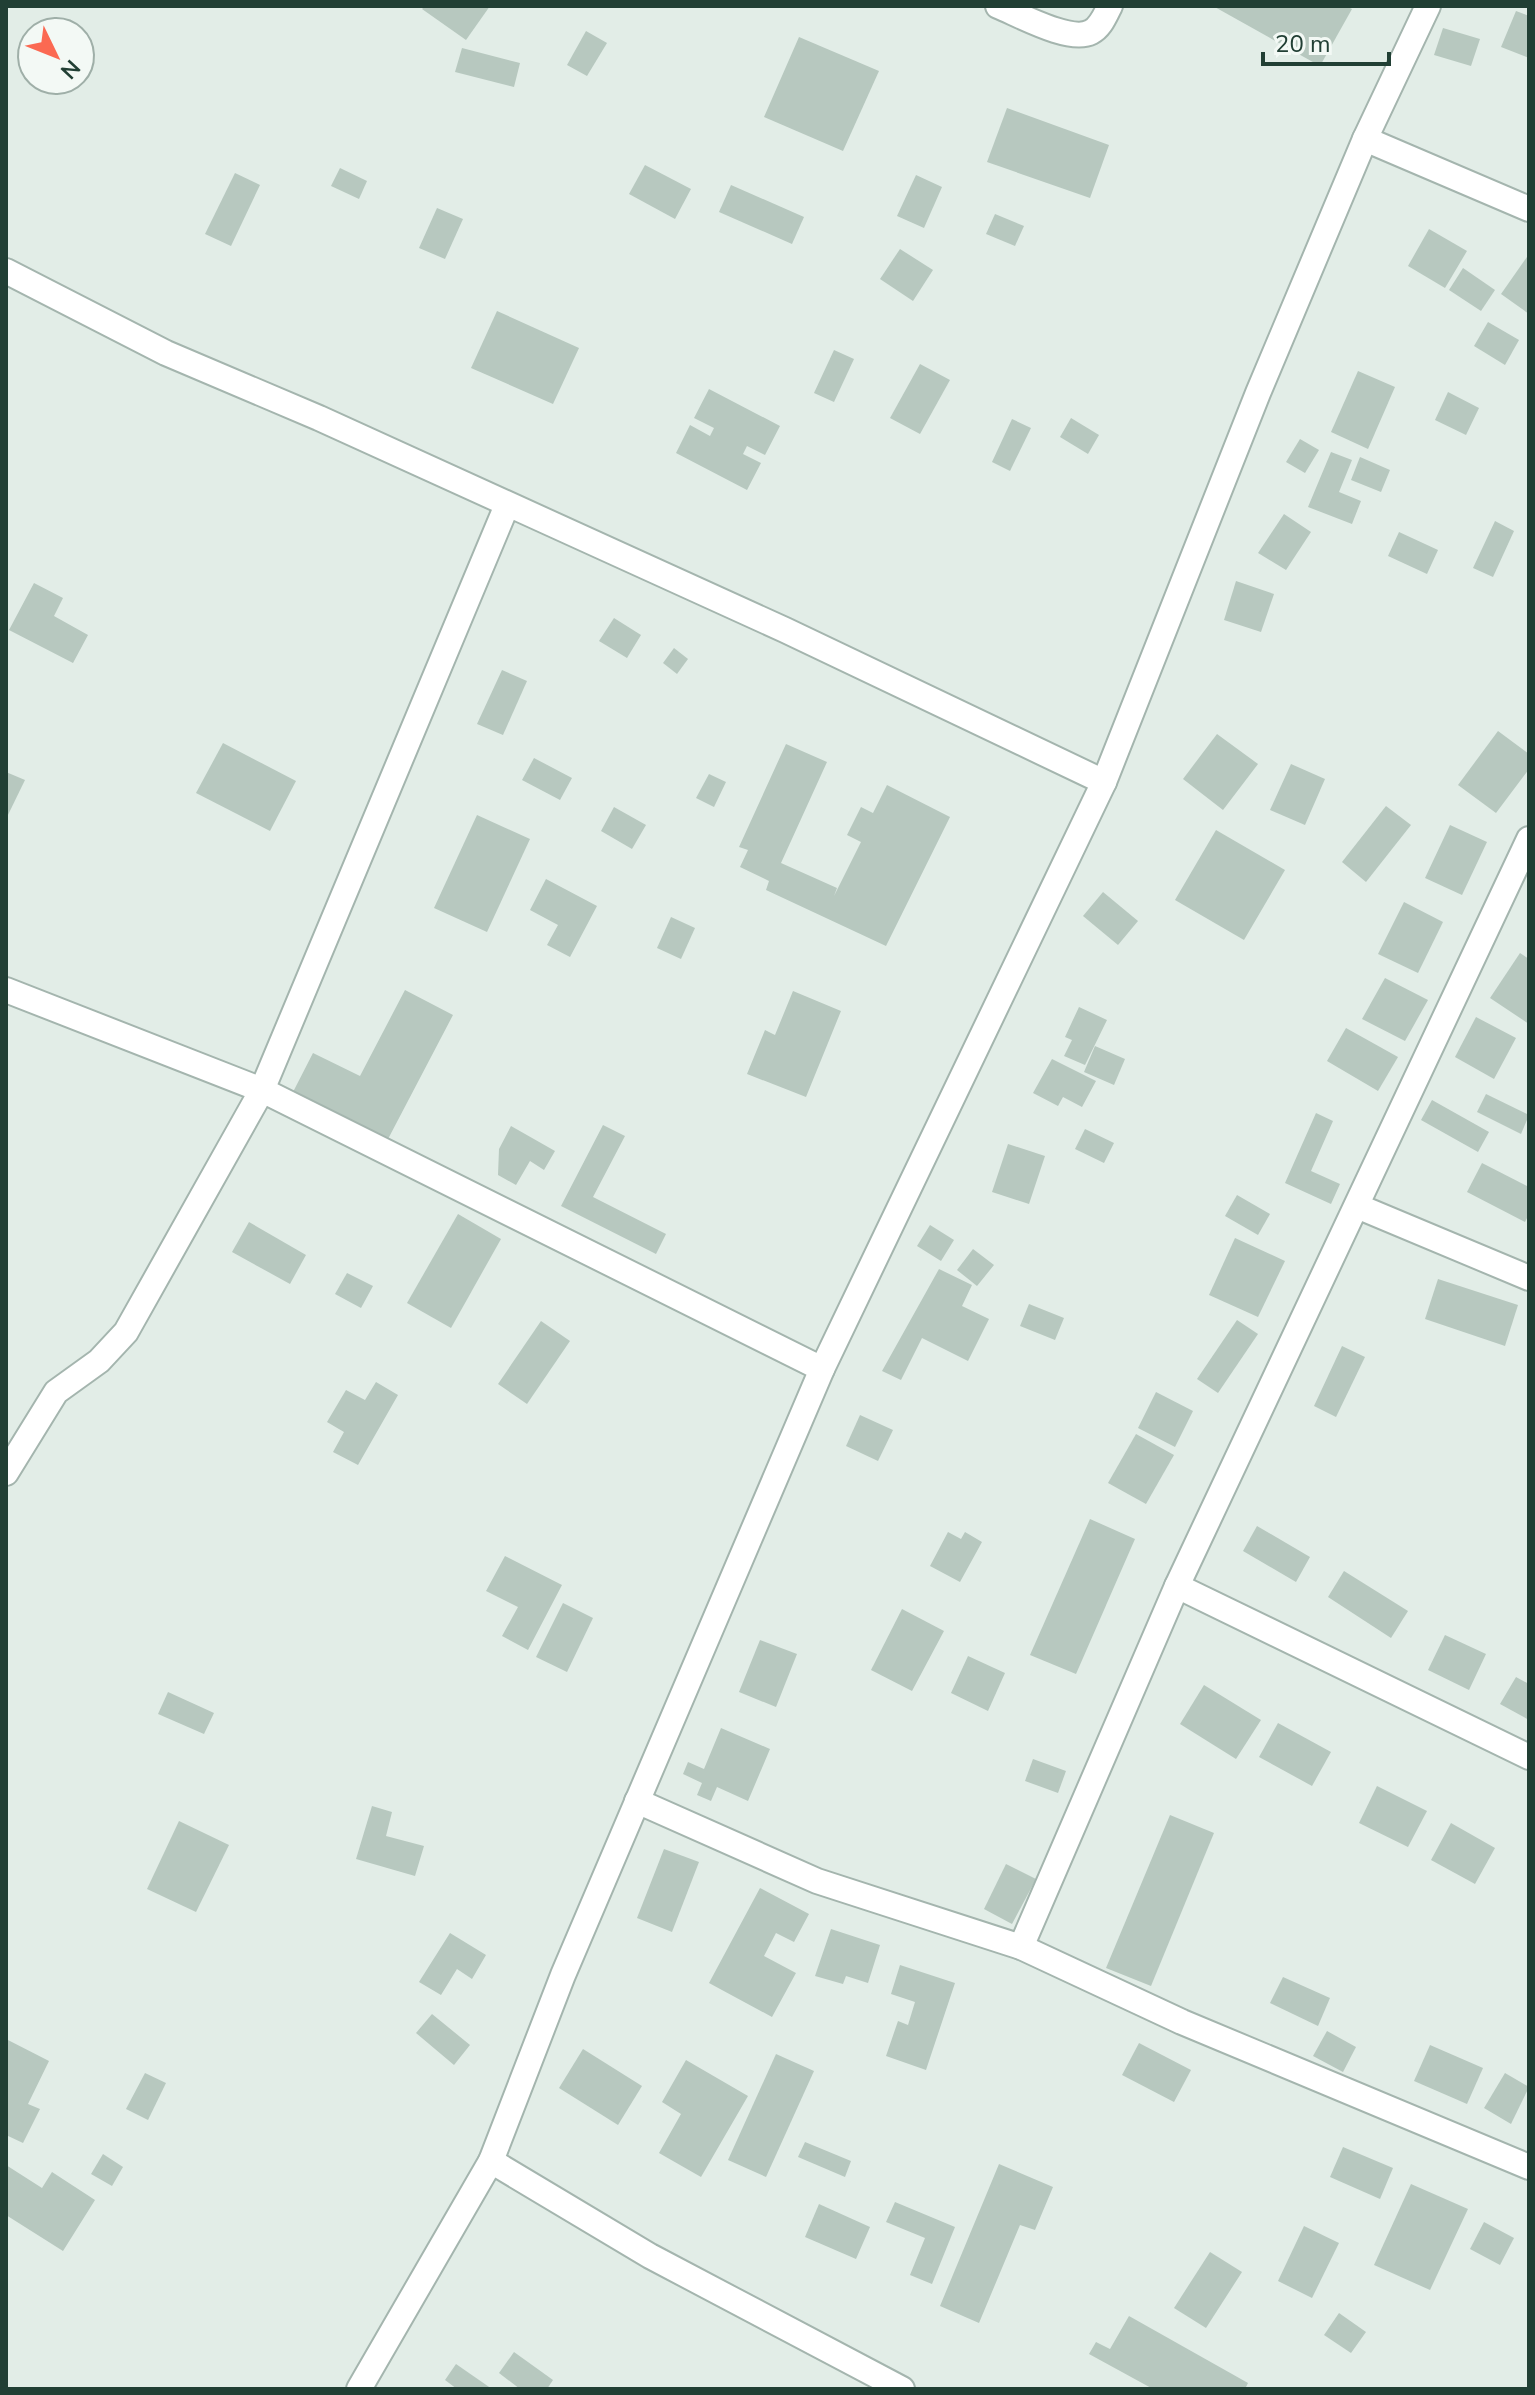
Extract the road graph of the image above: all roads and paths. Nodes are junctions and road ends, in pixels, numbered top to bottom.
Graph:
1 (998, 6) edge
2 (1110, 6) edge
3 (1428, 6) edge
4 (1365, 139) junction
5 (1529, 209) edge
6 (6, 271) edge
7 (507, 505) junction
8 (1104, 782) junction
9 (1529, 839) edge
10 (6, 990) edge
11 (262, 1090) junction
12 (1357, 1206) junction
13 (1529, 1278) edge
14 (822, 1369) junction
15 (6, 1473) edge
16 (1177, 1586) junction
17 (1529, 1757) edge
18 (637, 1801) junction
19 (1021, 1947) junction
20 (491, 2161) junction
21 (1529, 2167) edge
22 (359, 2389) edge
23 (902, 2389) edge

1 - 2 street
3 - 4 street
4 - 5 street
4 - 8 street
6 - 7 street
7 - 8 street
7 - 11 street
8 - 14 street
9 - 12 street
10 - 11 street
11 - 14 street
11 - 15 street
12 - 13 street
12 - 16 street
14 - 18 street
16 - 17 street
16 - 19 street
18 - 19 street
18 - 20 street
19 - 21 street
20 - 22 street
20 - 23 street

